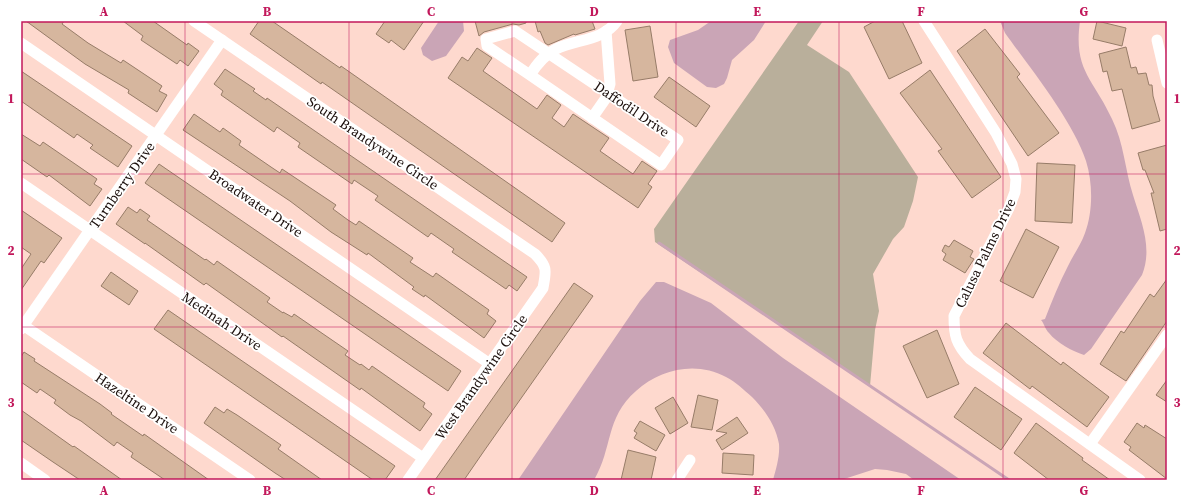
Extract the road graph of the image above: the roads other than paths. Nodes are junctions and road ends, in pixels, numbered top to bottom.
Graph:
1 (194, 21) edge
2 (617, 21) edge
3 (924, 21) edge
4 (606, 32) junction
5 (222, 40) junction
6 (1157, 40) dead end
7 (21, 43) edge
8 (550, 53) junction
9 (530, 75) junction
10 (1167, 83) edge
11 (608, 93) junction
12 (592, 118) junction
13 (156, 135) junction
14 (21, 183) edge
15 (90, 230) junction
16 (547, 270) joint
17 (22, 327) edge
18 (1166, 338) edge
19 (490, 364) junction
20 (1090, 444) junction
21 (423, 458) junction
22 (690, 460) dead end
23 (21, 463) edge
24 (45, 480) edge
25 (250, 480) edge
26 (408, 480) edge
27 (677, 480) edge
28 (1140, 480) edge

1 - 5 street, South Brandywine Circle
2 - 4 street
3 - 20 street, Calusa Palms Drive
4 - 8 street
4 - 11 street
5 - 13 street, Turnberry Drive
5 - 16 street, South Brandywine Circle
6 - 10 street
7 - 13 street, Broadwater Drive
8 - 9 street
8 - 9 street, Daffodil Drive
8 - 11 street, Daffodil Drive
9 - 12 street, Daffodil Drive
11 - 12 street
11 - 12 street, Daffodil Drive
13 - 15 street, Turnberry Drive
13 - 19 street, Broadwater Drive
14 - 15 street, Medinah Drive
15 - 17 street, Turnberry Drive
15 - 21 street, Medinah Drive
16 - 19 street, West Brandywine Circle
17 - 25 street, Hazeltine Drive
18 - 20 street
19 - 21 street, West Brandywine Circle
20 - 28 street, Calusa Palms Drive
21 - 26 street, West Brandywine Circle
22 - 27 street
23 - 24 street

